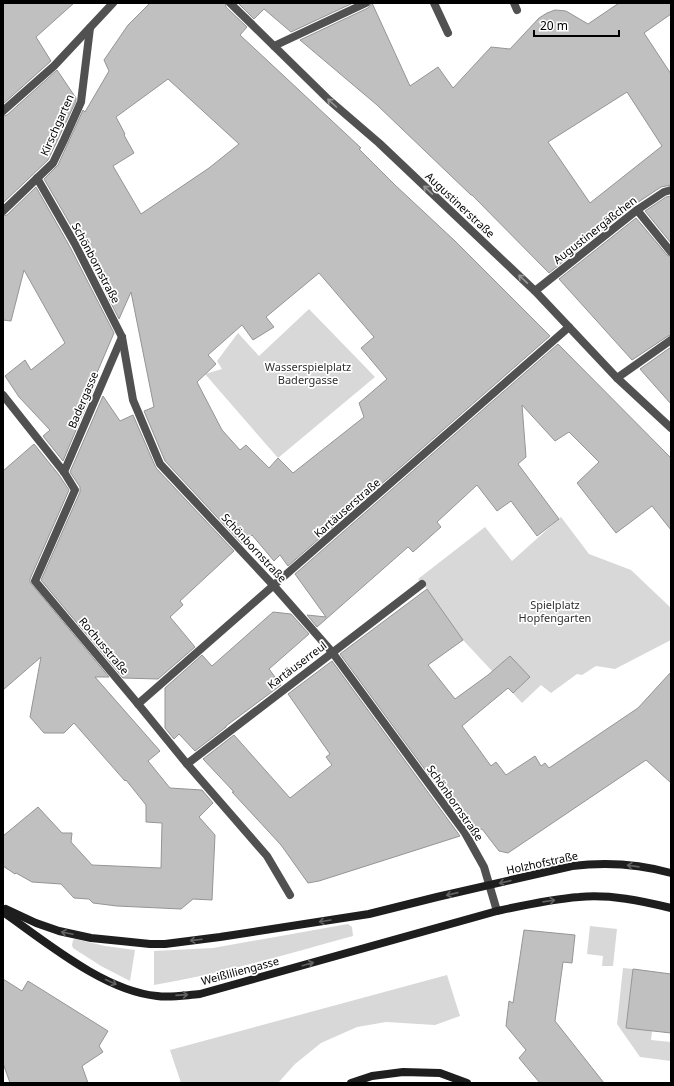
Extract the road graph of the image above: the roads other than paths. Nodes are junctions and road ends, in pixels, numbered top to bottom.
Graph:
1 (113, 3) edge
2 (230, 3) edge
3 (366, 3) edge
4 (434, 3) edge
5 (90, 28) junction
6 (448, 33) dead end
7 (274, 46) junction
8 (3, 111) edge
9 (37, 178) junction
10 (671, 190) edge
11 (637, 210) junction
12 (3, 211) edge
13 (671, 252) edge
14 (535, 291) junction
15 (569, 327) junction
16 (122, 337) junction
17 (671, 340) edge
18 (617, 378) junction
19 (3, 395) edge
20 (671, 428) edge
21 (64, 472) junction
22 (422, 584) dead end
23 (274, 586) junction
24 (332, 652) junction
25 (138, 704) junction
26 (187, 764) junction
27 (671, 873) edge
28 (490, 885) junction
29 (290, 895) dead end
30 (3, 908) edge
31 (671, 908) edge
32 (497, 911) junction
33 (3, 912) edge
34 (351, 1083) edge
35 (467, 1083) edge

1 - 5 street
2 - 7 street, Augustinerstraße
3 - 7 street
4 - 6 street
5 - 8 street
5 - 9 street, Kirschgarten
14 -> 7 street, Augustinerstraße
9 - 12 street, Kirschgarten
9 - 16 street, Schönbornstraße
10 - 11 street, Augustinergäßchen
11 - 13 street
11 - 14 street, Augustinergäßchen
14 - 15 street, Augustinerstraße
15 - 18 street, Augustinerstraße
15 - 23 street, Kartäuserstraße
16 - 21 street, Badergasse
16 - 23 street, Schönbornstraße
17 - 18 street
18 - 20 street, Augustinerstraße
19 - 21 street, Rochusstraße
21 - 25 street, Rochusstraße
22 - 24 street, Kartäuserreul
23 - 24 street, Schönbornstraße
23 - 25 street, Kartäuserstraße
24 - 26 street, Kartäuserreul
24 - 28 street, Schönbornstraße
25 - 26 street, Rochusstraße
26 - 29 street, Rochusstraße
27 -> 28 street, Holzhofstraße
28 -> 30 street
28 - 32 street, Schönbornstraße
32 -> 31 street
33 -> 32 street, Weißliliengasse
34 - 35 street

